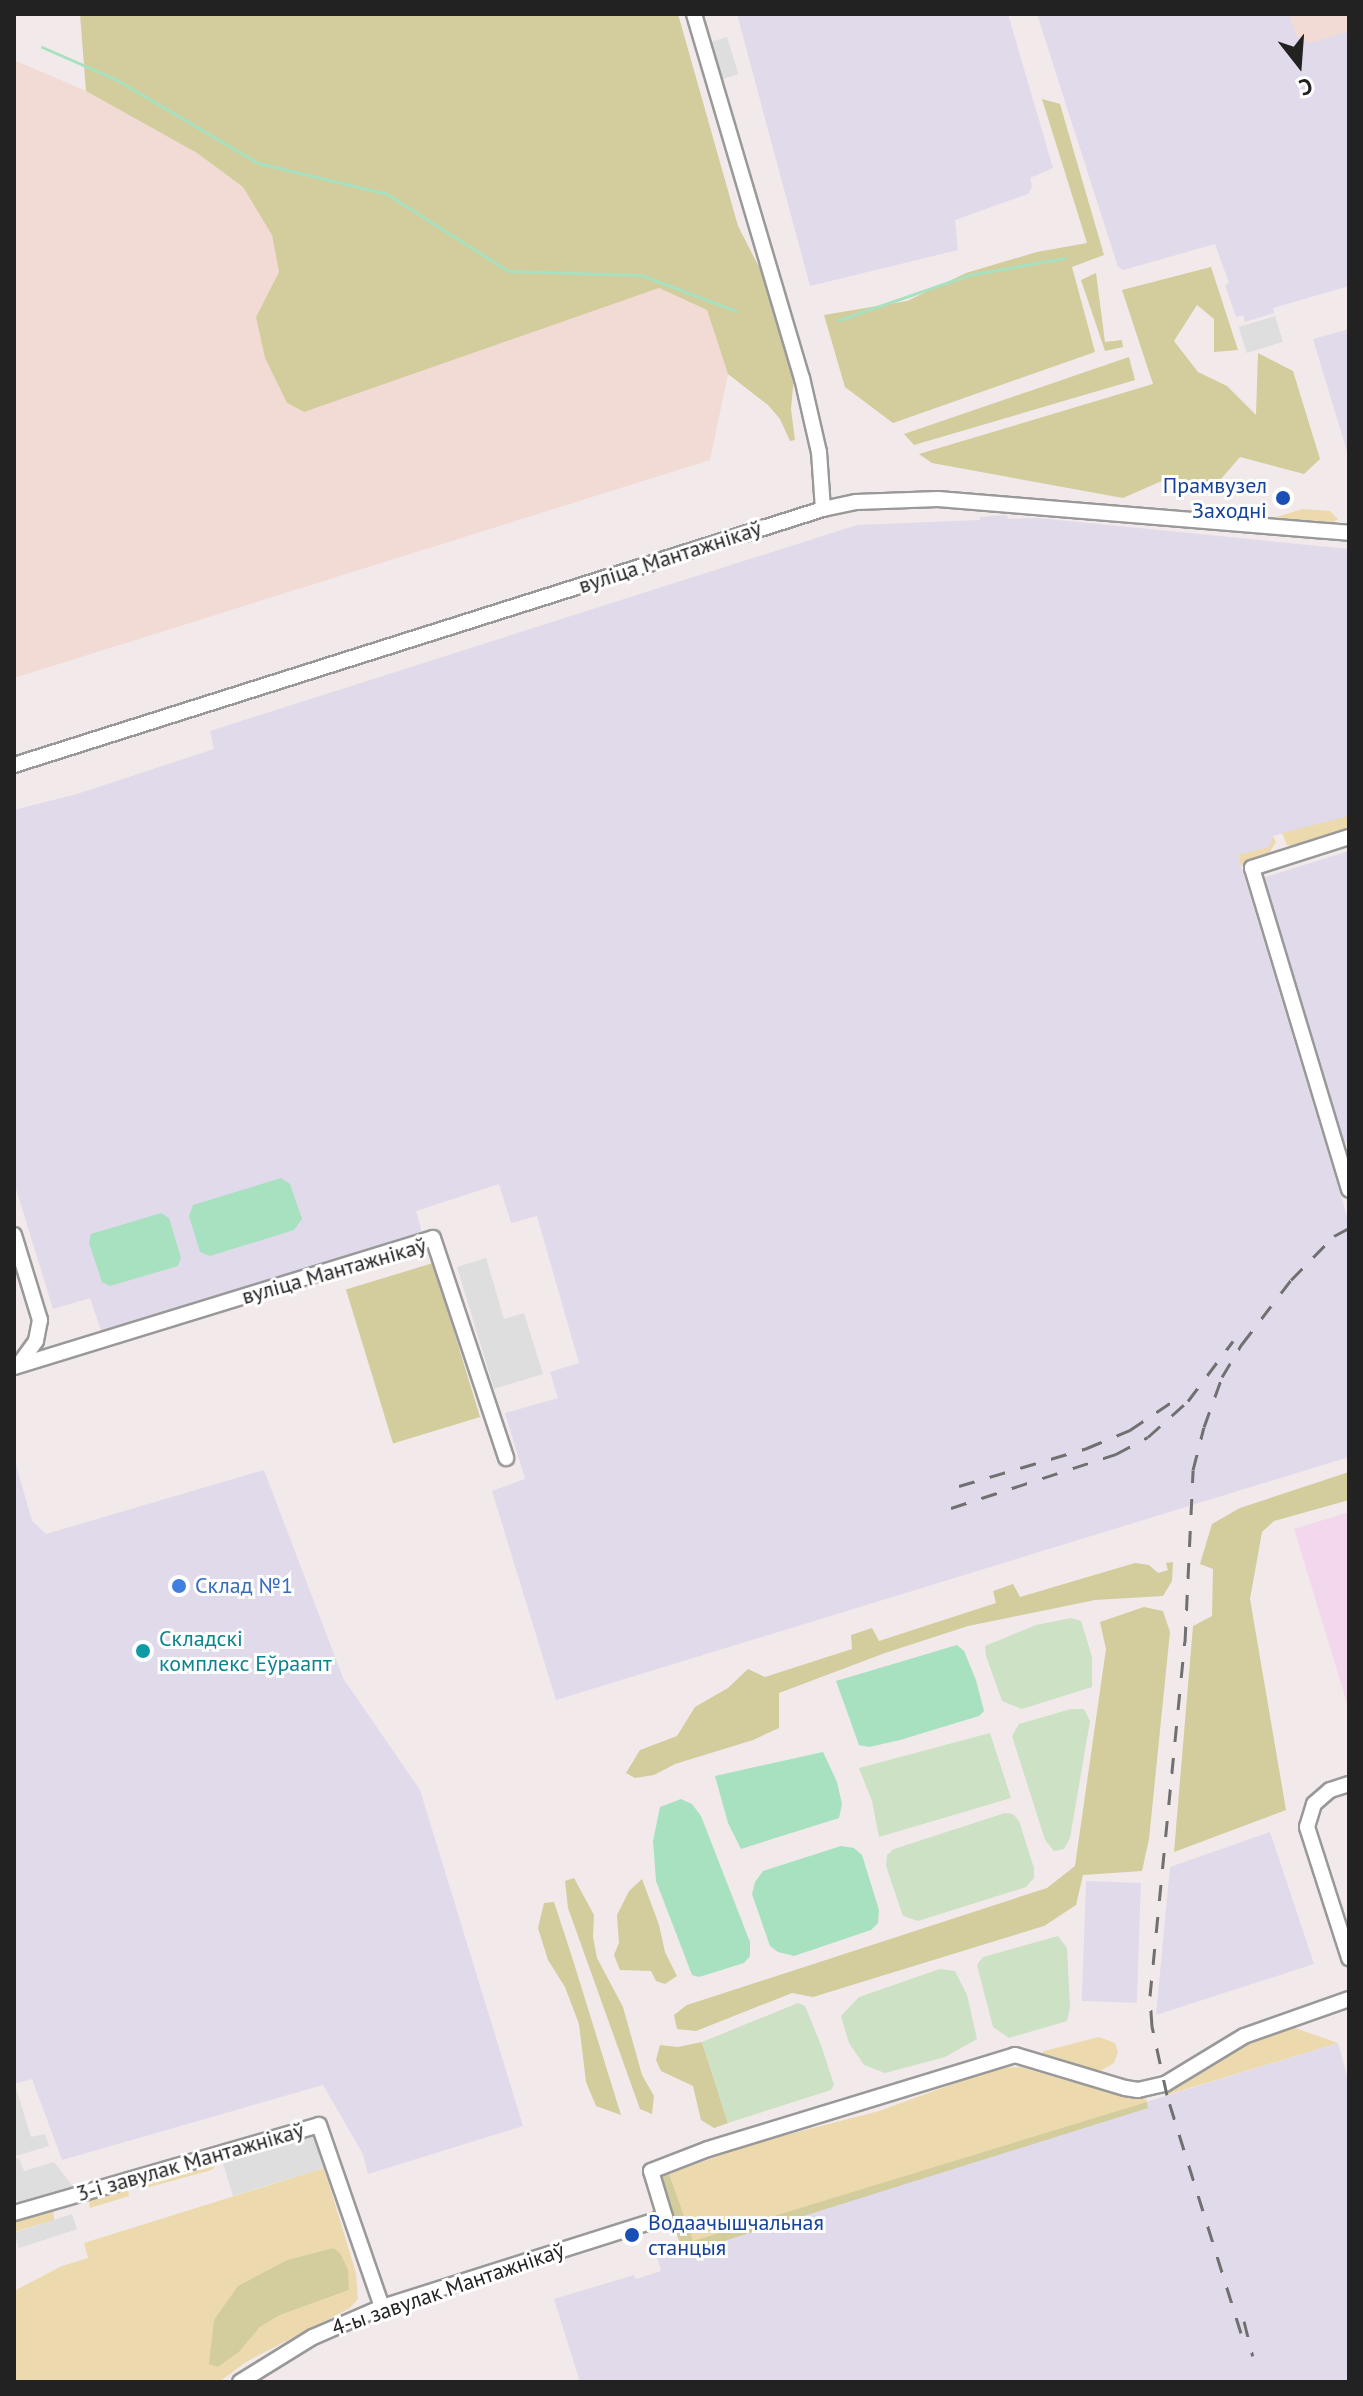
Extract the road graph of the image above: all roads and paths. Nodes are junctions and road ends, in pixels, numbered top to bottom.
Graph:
1 (694, 14) edge
2 (823, 509) junction
3 (1349, 533) edge
4 (14, 765) edge
5 (1349, 837) edge
6 (1344, 1156) edge
7 (1349, 1190) edge
8 (14, 1235) edge
9 (40, 1323) junction
10 (68, 1350) junction
11 (15, 1366) edge
12 (506, 1458) dead end
13 (1349, 1784) edge
14 (1349, 1958) edge
15 (1349, 1999) edge
16 (14, 2213) edge
17 (382, 2307) junction
18 (240, 2382) edge

1 - 2 street
2 - 3 street, вуліца Мантажнікаў
2 - 4 street, вуліца Мантажнікаў
5 - 6 street
6 - 7 street
8 - 9 street
9 - 10 street
9 - 11 street, вуліца Мантажнікаў
10 - 11 street, вуліца Мантажнікаў
10 - 12 street, вуліца Мантажнікаў
13 - 14 street
15 - 17 street, 4-ы завулак Мантажнікаў
16 - 17 street, 3-і завулак Мантажнікаў
17 - 18 street, 4-ы завулак Мантажнікаў

